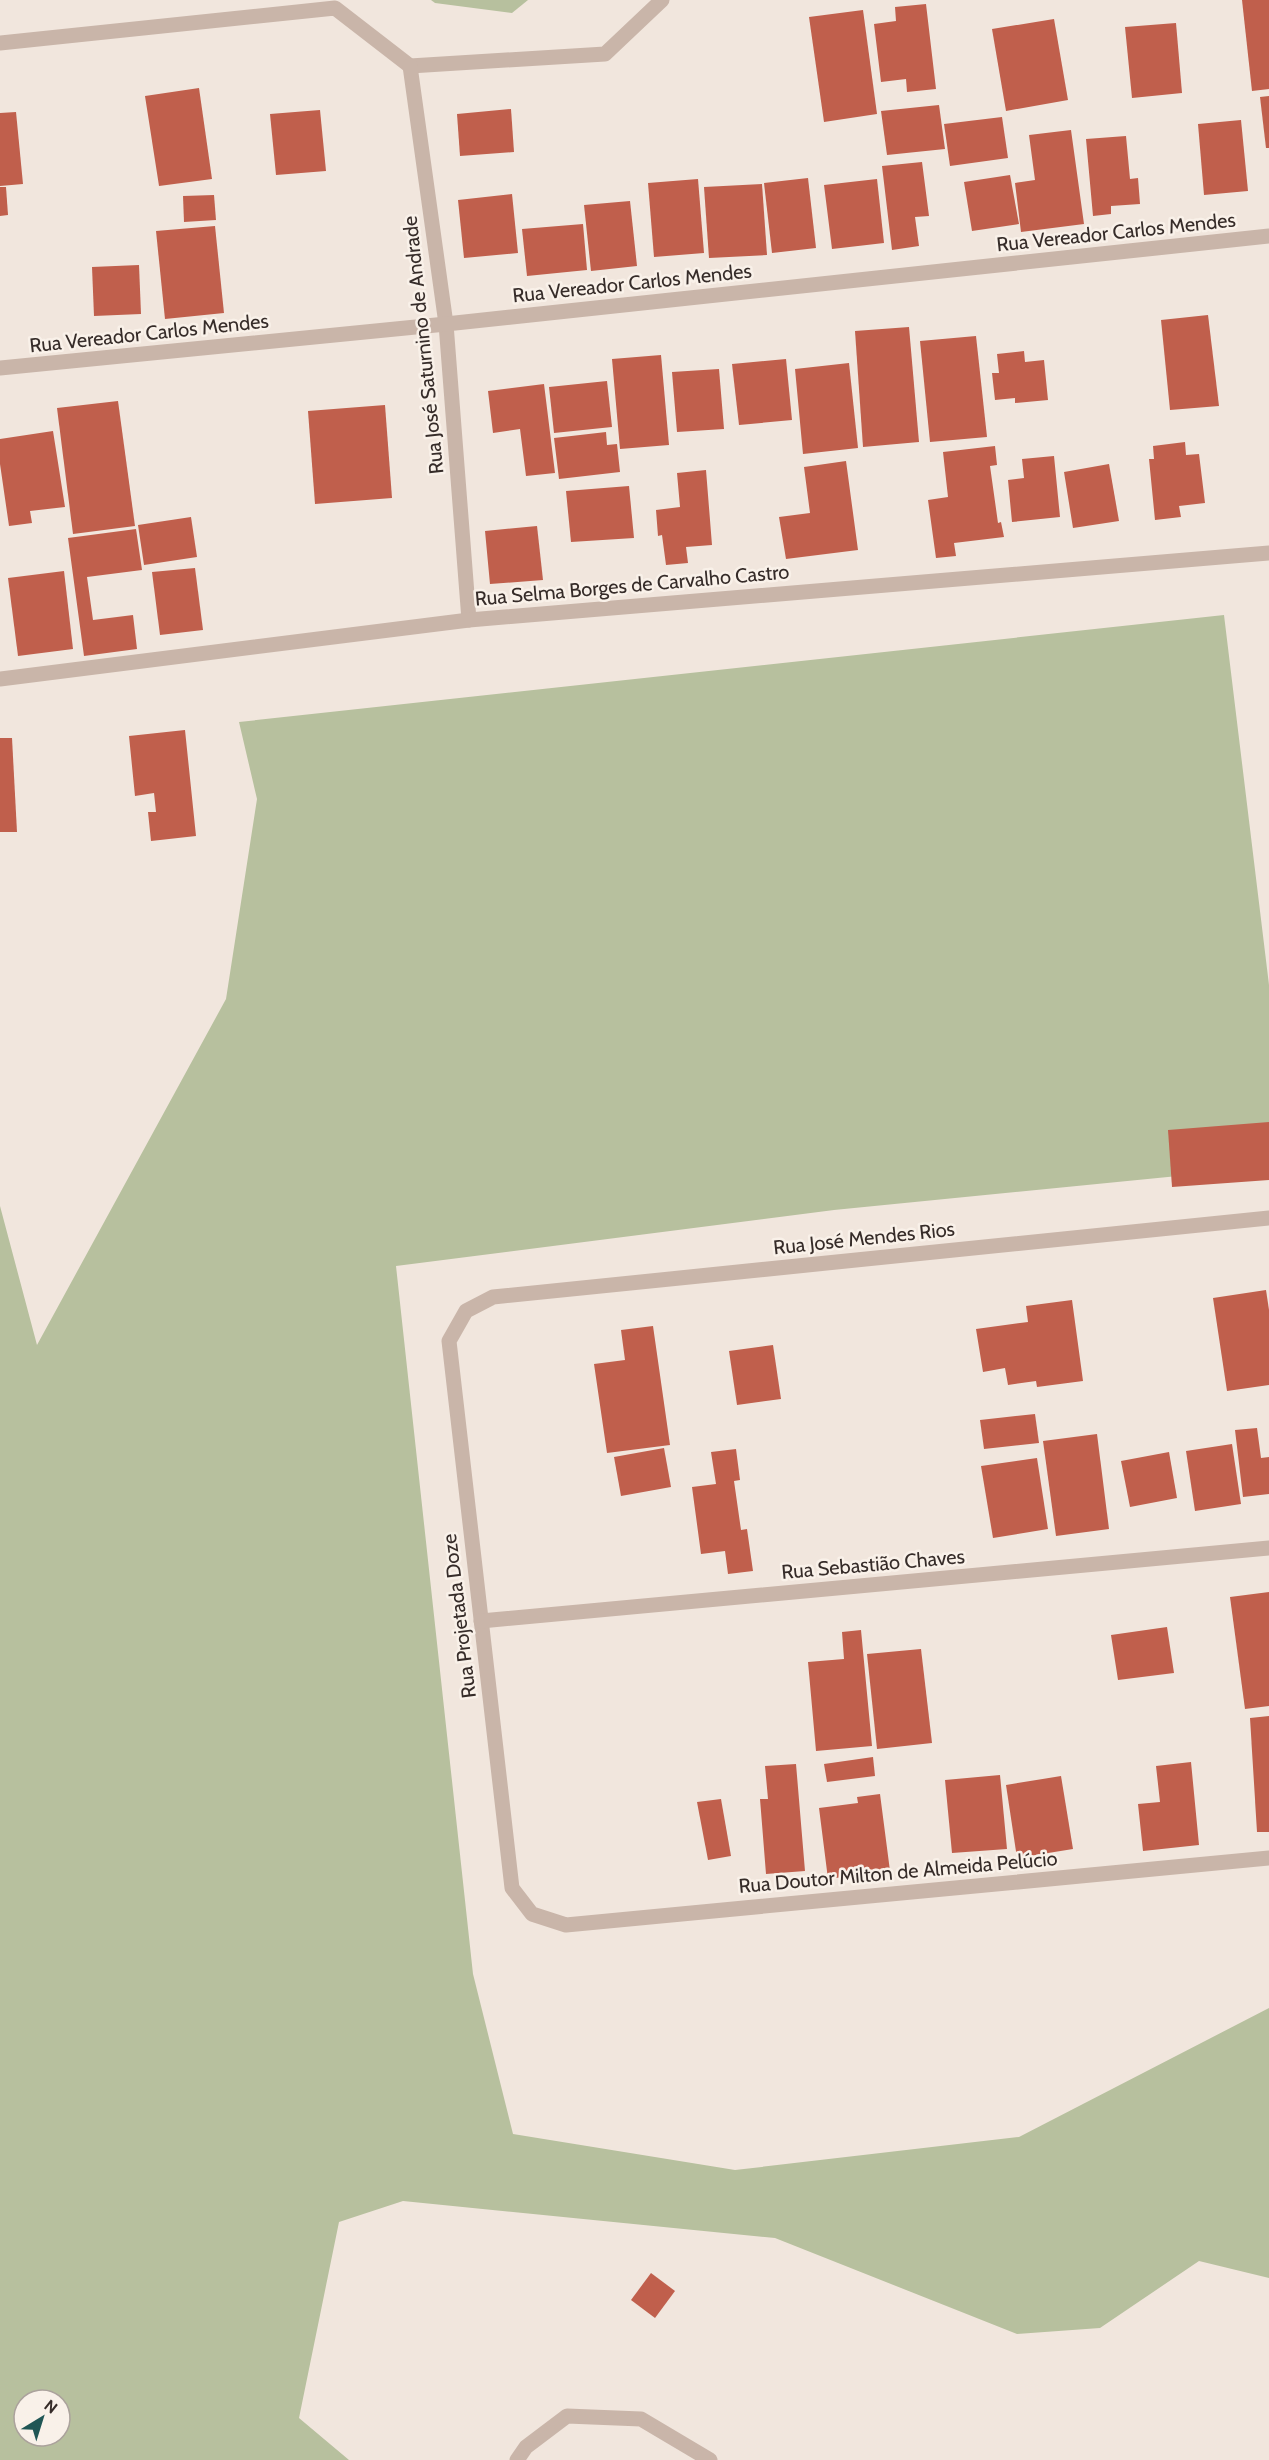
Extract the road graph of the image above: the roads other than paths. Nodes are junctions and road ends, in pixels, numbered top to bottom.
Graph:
1 (662, 0) edge
2 (331, 4) edge
3 (0, 43) edge
4 (410, 66) junction
5 (1269, 236) edge
6 (446, 324) junction
7 (0, 368) edge
8 (1269, 553) edge
9 (469, 620) junction
10 (0, 679) edge
11 (1269, 1218) edge
12 (466, 1311) joint
13 (1269, 1548) edge
14 (481, 1621) junction
15 (1269, 1858) edge
16 (532, 1914) joint
17 (517, 2460) edge
18 (710, 2460) edge

1 - 4 street
2 - 3 street
2 - 4 street
4 - 6 street, Rua José Saturnino de Andrade
5 - 6 street, Rua Vereador Carlos Mendes
6 - 7 street, Rua Vereador Carlos Mendes
6 - 9 street, Rua José Saturnino de Andrade
8 - 9 street, Rua Selma Borges de Carvalho Castro
9 - 10 street, Rua Selma Borges de Carvalho Castro
11 - 12 street, Rua José Mendes Rios
12 - 14 street, Rua Projetada Doze
13 - 14 street, Rua Sebastião Chaves
14 - 16 street, Rua Projetada Doze
15 - 16 street, Rua Doutor Milton de Almeida Pelúcio
17 - 18 street

